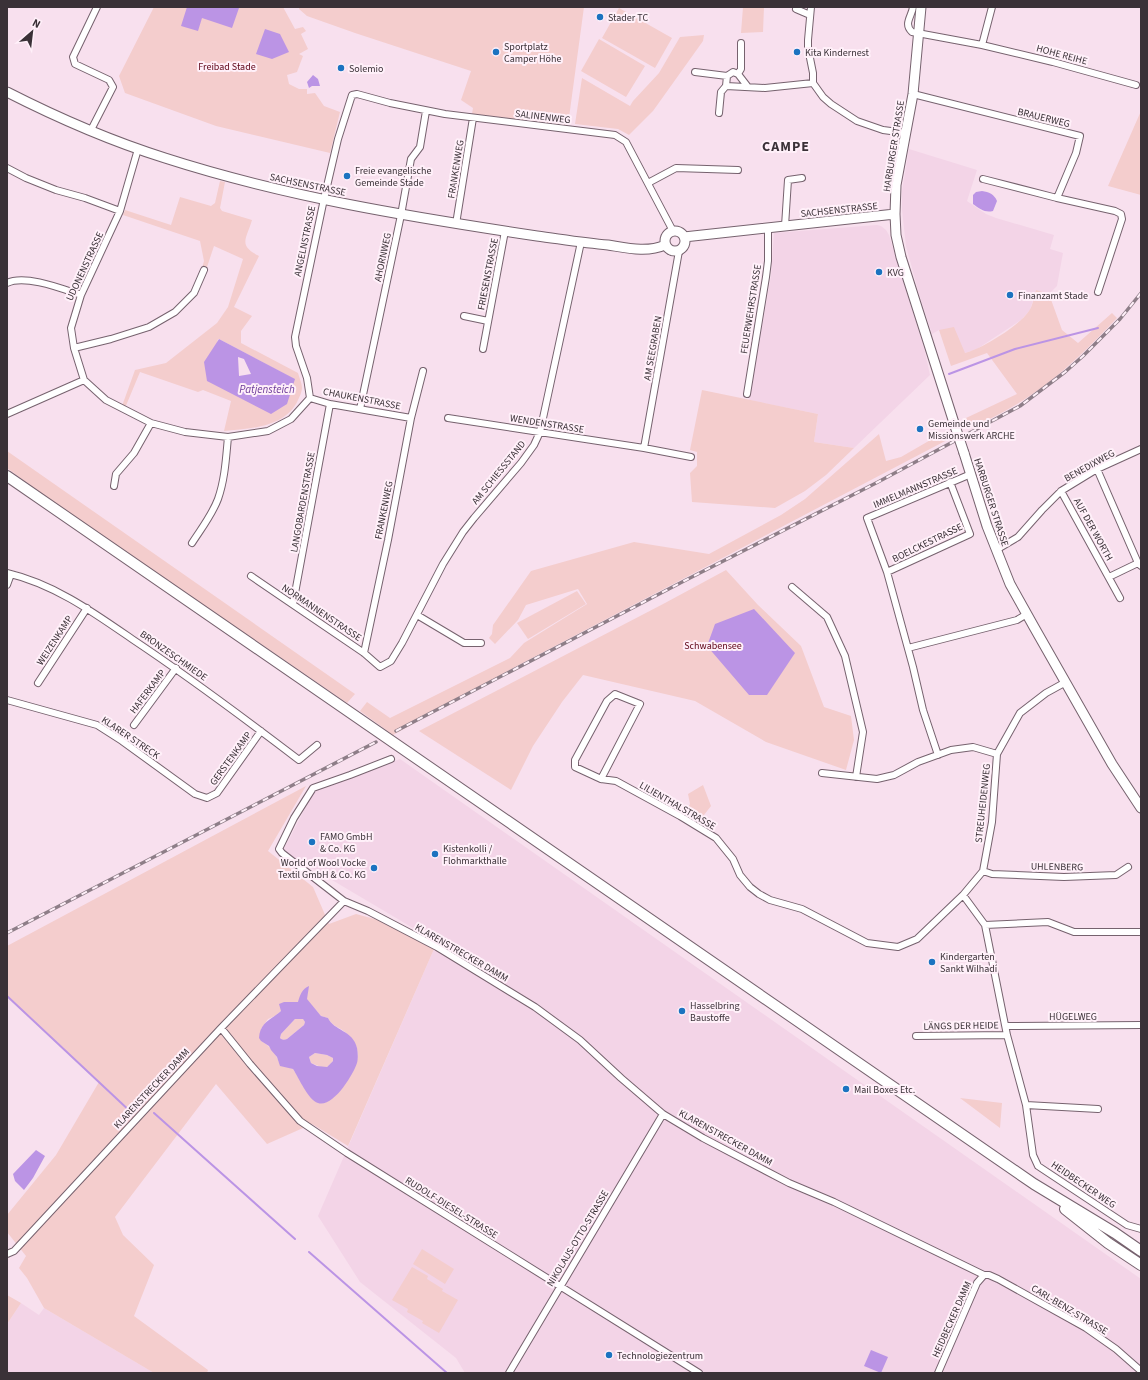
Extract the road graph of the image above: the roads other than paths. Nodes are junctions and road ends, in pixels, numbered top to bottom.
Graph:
1 (97, 7) edge
2 (797, 7) edge
3 (811, 7) edge
4 (913, 7) edge
5 (921, 7) edge
6 (992, 7) edge
7 (810, 15) junction
8 (919, 33) junction
9 (741, 43) dead end
10 (982, 45) junction
11 (695, 72) dead end
12 (738, 74) junction
13 (727, 76) junction
14 (813, 83) junction
15 (1136, 85) dead end
16 (726, 86) junction
17 (748, 87) junction
18 (7, 92) edge
19 (357, 94) joint
20 (913, 94) junction
21 (426, 111) junction
22 (719, 113) dead end
23 (473, 118) junction
24 (91, 130) junction
25 (906, 133) junction
26 (138, 149) junction
27 (7, 168) edge
28 (738, 170) dead end
29 (802, 178) dead end
30 (983, 179) dead end
31 (648, 183) junction
32 (1057, 198) junction
33 (324, 200) junction
34 (120, 211) junction
35 (895, 214) junction
36 (401, 215) junction
37 (456, 224) junction
38 (785, 226) junction
39 (768, 227) junction
40 (505, 231) junction
41 (673, 231) junction
42 (684, 237) junction
43 (581, 242) junction
44 (665, 245) junction
45 (679, 251) junction
46 (204, 270) dead end
47 (7, 283) edge
48 (1098, 292) dead end
49 (81, 295) junction
50 (464, 316) dead end
51 (488, 321) junction
52 (74, 348) junction
53 (483, 349) dead end
54 (423, 371) dead end
55 (84, 380) junction
56 (747, 394) dead end
57 (310, 398) junction
58 (330, 404) junction
59 (360, 409) junction
60 (7, 414) edge
61 (411, 418) junction
62 (448, 418) dead end
63 (151, 424) junction
64 (540, 432) junction
65 (228, 437) junction
66 (644, 448) junction
67 (1141, 449) edge
68 (691, 457) dead end
69 (1098, 469) junction
70 (971, 474) junction
71 (7, 476) edge
72 (950, 482) junction
73 (114, 486) dead end
74 (1061, 491) junction
75 (192, 543) dead end
76 (996, 550) junction
77 (1139, 565) edge
78 (887, 572) junction
79 (9, 573) edge
80 (252, 576) dead end
81 (1109, 577) junction
82 (7, 585) edge
83 (792, 587) dead end
84 (1120, 598) dead end
85 (293, 604) junction
86 (87, 608) junction
87 (1027, 614) junction
88 (417, 615) junction
89 (482, 643) dead end
90 (908, 648) junction
91 (364, 653) junction
92 (380, 667) joint
93 (176, 668) junction
94 (1066, 682) junction
95 (38, 684) dead end
96 (7, 700) edge
97 (134, 725) dead end
98 (262, 732) junction
99 (318, 745) dead end
100 (998, 754) junction
101 (938, 755) junction
102 (391, 758) dead end
103 (822, 773) dead end
104 (856, 777) junction
105 (601, 779) junction
106 (214, 796) joint
107 (1141, 808) edge
108 (1128, 867) dead end
109 (983, 871) junction
110 (963, 895) junction
111 (344, 901) junction
112 (984, 925) junction
113 (1141, 932) edge
114 (1141, 1025) edge
115 (1006, 1026) junction
116 (221, 1028) junction
117 (1007, 1035) junction
118 (916, 1036) dead end
119 (1026, 1106) junction
120 (1098, 1109) dead end
121 (663, 1114) junction
122 (1034, 1184) junction
123 (1141, 1229) edge
124 (7, 1246) edge
125 (14, 1250) junction
126 (1141, 1250) edge
127 (7, 1254) edge
128 (1141, 1265) edge
129 (984, 1275) junction
130 (560, 1286) junction
131 (1141, 1371) edge
132 (509, 1373) edge
133 (699, 1373) edge
134 (938, 1373) edge

1 - 24 street
2 - 7 street
3 - 7 street
4 - 8 street
5 - 8 street, HARBURGER STRASSE
6 - 10 street
7 - 14 street
8 - 10 street, HOHE REIHE
8 - 20 street, HARBURGER STRASSE
9 - 12 street
10 - 15 street, HOHE REIHE
11 - 13 street
12 - 13 street
12 - 17 street
13 - 16 street
14 - 17 street
14 - 25 street
16 - 17 street
16 - 22 street
18 - 24 street, SACHSENSTRASSE
19 - 21 street, SALINENWEG
19 - 33 street, ANGELNSTRASSE
20 - 25 street, HARBURGER STRASSE
20 - 32 street, BRAUERWEG
21 - 23 street, SALINENWEG
21 - 36 street, AHORNWEG
23 - 31 street, SALINENWEG
23 - 37 street, FRANKENWEG
24 - 26 street, SACHSENSTRASSE
25 - 35 street, HARBURGER STRASSE
26 - 33 street, SACHSENSTRASSE
26 - 34 street, UDONENSTRASSE
27 - 34 street
28 - 31 street
29 - 38 street, SACHSENSTRASSE
30 - 32 street
31 - 41 street, SALINENWEG
32 - 48 street
33 - 36 street, SACHSENSTRASSE
33 - 57 street, ANGELNSTRASSE
34 - 49 street, UDONENSTRASSE
35 - 38 street, SACHSENSTRASSE
35 - 70 street, HARBURGER STRASSE, bridge
36 - 37 street, SACHSENSTRASSE
36 - 59 street, AHORNWEG
37 - 40 street, SACHSENSTRASSE
38 - 39 street, SACHSENSTRASSE
39 - 42 street, SACHSENSTRASSE
39 - 56 street, FEUERWEHRSTRASSE
40 - 43 street, SACHSENSTRASSE
40 - 51 street, FRIESENSTRASSE
41 - 42 street
41 - 44 street
42 - 45 street
43 - 44 street, SACHSENSTRASSE
43 - 64 street, AM SCHIESSSTAND
44 - 45 street
45 - 66 street, AM SEEGRABEN
46 - 52 street
47 - 49 street
49 - 52 street, UDONENSTRASSE
50 - 51 street, FRIESENSTRASSE
51 - 53 street, FRIESENSTRASSE
52 - 55 street, UDONENSTRASSE
54 - 61 street, FRANKENWEG
55 - 60 street
55 - 63 street
57 - 58 street, CHAUKENSTRASSE
57 - 65 street
58 - 59 street, CHAUKENSTRASSE
58 - 85 street, LANGOBARDENSTRASSE
59 - 61 street, CHAUKENSTRASSE
61 - 91 street, FRANKENWEG
62 - 64 street, WENDENSTRASSE
63 - 65 street
63 - 73 street
64 - 66 street, WENDENSTRASSE
64 - 88 street, AM SCHIESSSTAND
65 - 75 street
66 - 68 street, WENDENSTRASSE
67 - 69 street, BENEDIXWEG
69 - 74 street, BENEDIXWEG
69 - 77 street
70 - 72 street, IMMELMANNSTRASSE
70 - 76 street, HARBURGER STRASSE
71 - 122 main road
72 - 78 street, BOELCKESTRASSE
72 - 78 street, IMMELMANNSTRASSE
74 - 76 street, BENEDIXWEG
74 - 81 street, AUF DER WORTH
76 - 87 street, HARBURGER STRASSE
77 - 81 street, AUF DER WORTH
78 - 90 street
79 - 82 street
79 - 86 street, BRONZESCHMIEDE
80 - 85 street, NORMANNENSTRASSE
81 - 84 street, AUF DER WORTH
83 - 104 street
85 - 91 street, NORMANNENSTRASSE
86 - 93 street, BRONZESCHMIEDE
86 - 95 street, WEIZENKAMP
87 - 90 street
87 - 94 street, HARBURGER STRASSE
88 - 89 street
88 - 92 street, AM SCHIESSSTAND
90 - 101 street
91 - 92 street, NORMANNENSTRASSE
93 - 97 street, HAFERKAMP
93 - 98 street, BRONZESCHMIEDE
94 - 100 street, STREUHEIDENWEG
94 - 107 street, HARBURGER STRASSE
96 - 106 street, KLARER STRECK
98 - 99 street, BRONZESCHMIEDE
98 - 106 street, GERSTENKAMP
100 - 101 street
100 - 109 street, STREUHEIDENWEG
101 - 104 street
102 - 111 street
103 - 104 street
105 - 105 street, LILIENTHALSTRASSE
105 - 110 street, LILIENTHALSTRASSE
108 - 109 street, UHLENBERG
109 - 110 street, STREUHEIDENWEG
110 - 112 street
111 - 116 street, KLARENSTRECKER DAMM
111 - 121 street, KLARENSTRECKER DAMM
112 - 113 street
112 - 115 street
114 - 115 street, HÜGELWEG
115 - 117 street
116 - 125 street, KLARENSTRECKER DAMM
116 - 130 street, RUDOLF-DIESEL-STRASSE
117 - 118 street, LÄNGS DER HEIDE
117 - 119 street
119 - 120 street
119 - 123 street, HEIDBECKER WEG
121 - 129 street, KLARENSTRECKER DAMM
121 - 130 street, NIKOLAUS-OTTO-STRASSE
122 - 126 main road
122 - 128 main road
124 - 125 street
125 - 127 street, KLARENSTRECKER DAMM
129 - 131 street, CARL-BENZ-STRASSE
129 - 134 street, HEIDBECKER DAMM
130 - 132 street, NIKOLAUS-OTTO-STRASSE
130 - 133 street, RUDOLF-DIESEL-STRASSE

